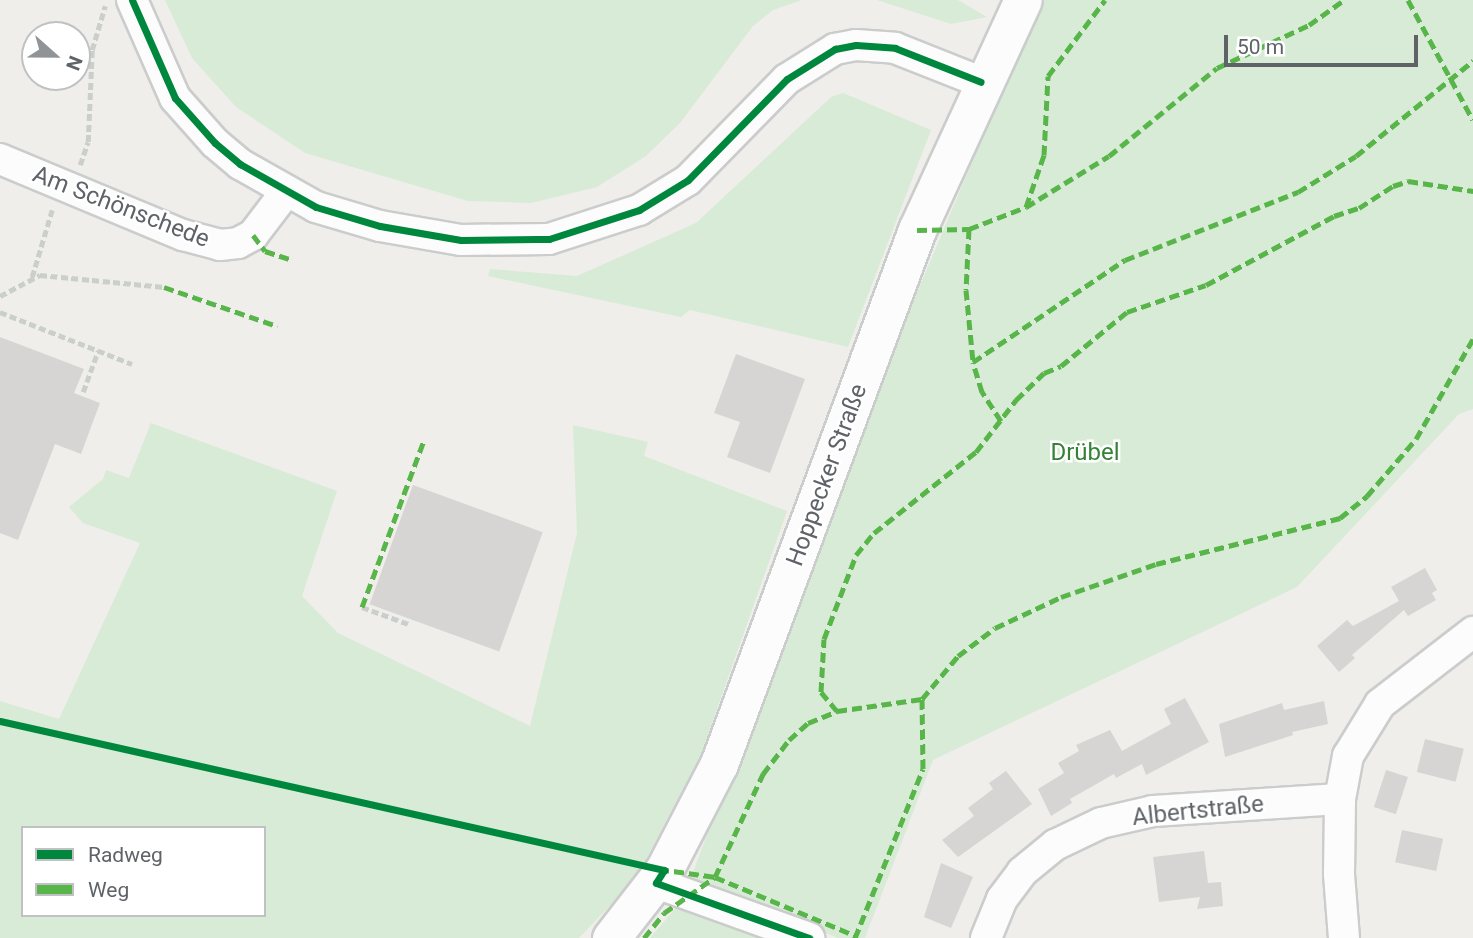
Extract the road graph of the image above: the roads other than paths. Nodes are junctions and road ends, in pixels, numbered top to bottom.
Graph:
1 (132, 0) edge
2 (1023, 0) edge
3 (981, 82) junction
4 (0, 159) edge
5 (285, 193) junction
6 (1473, 632) edge
7 (1340, 799) junction
8 (656, 883) junction
9 (611, 938) edge
10 (809, 938) edge
11 (986, 938) edge
12 (1344, 938) edge

1 - 5 street
2 - 3 street, Hoppecker Straße
3 - 5 street
3 - 8 street, Hoppecker Straße
4 - 5 street, Am Schönschede
6 - 7 street
7 - 11 street, Albertstraße
7 - 12 street
8 - 9 street, Hoppecker Straße
8 - 10 street

